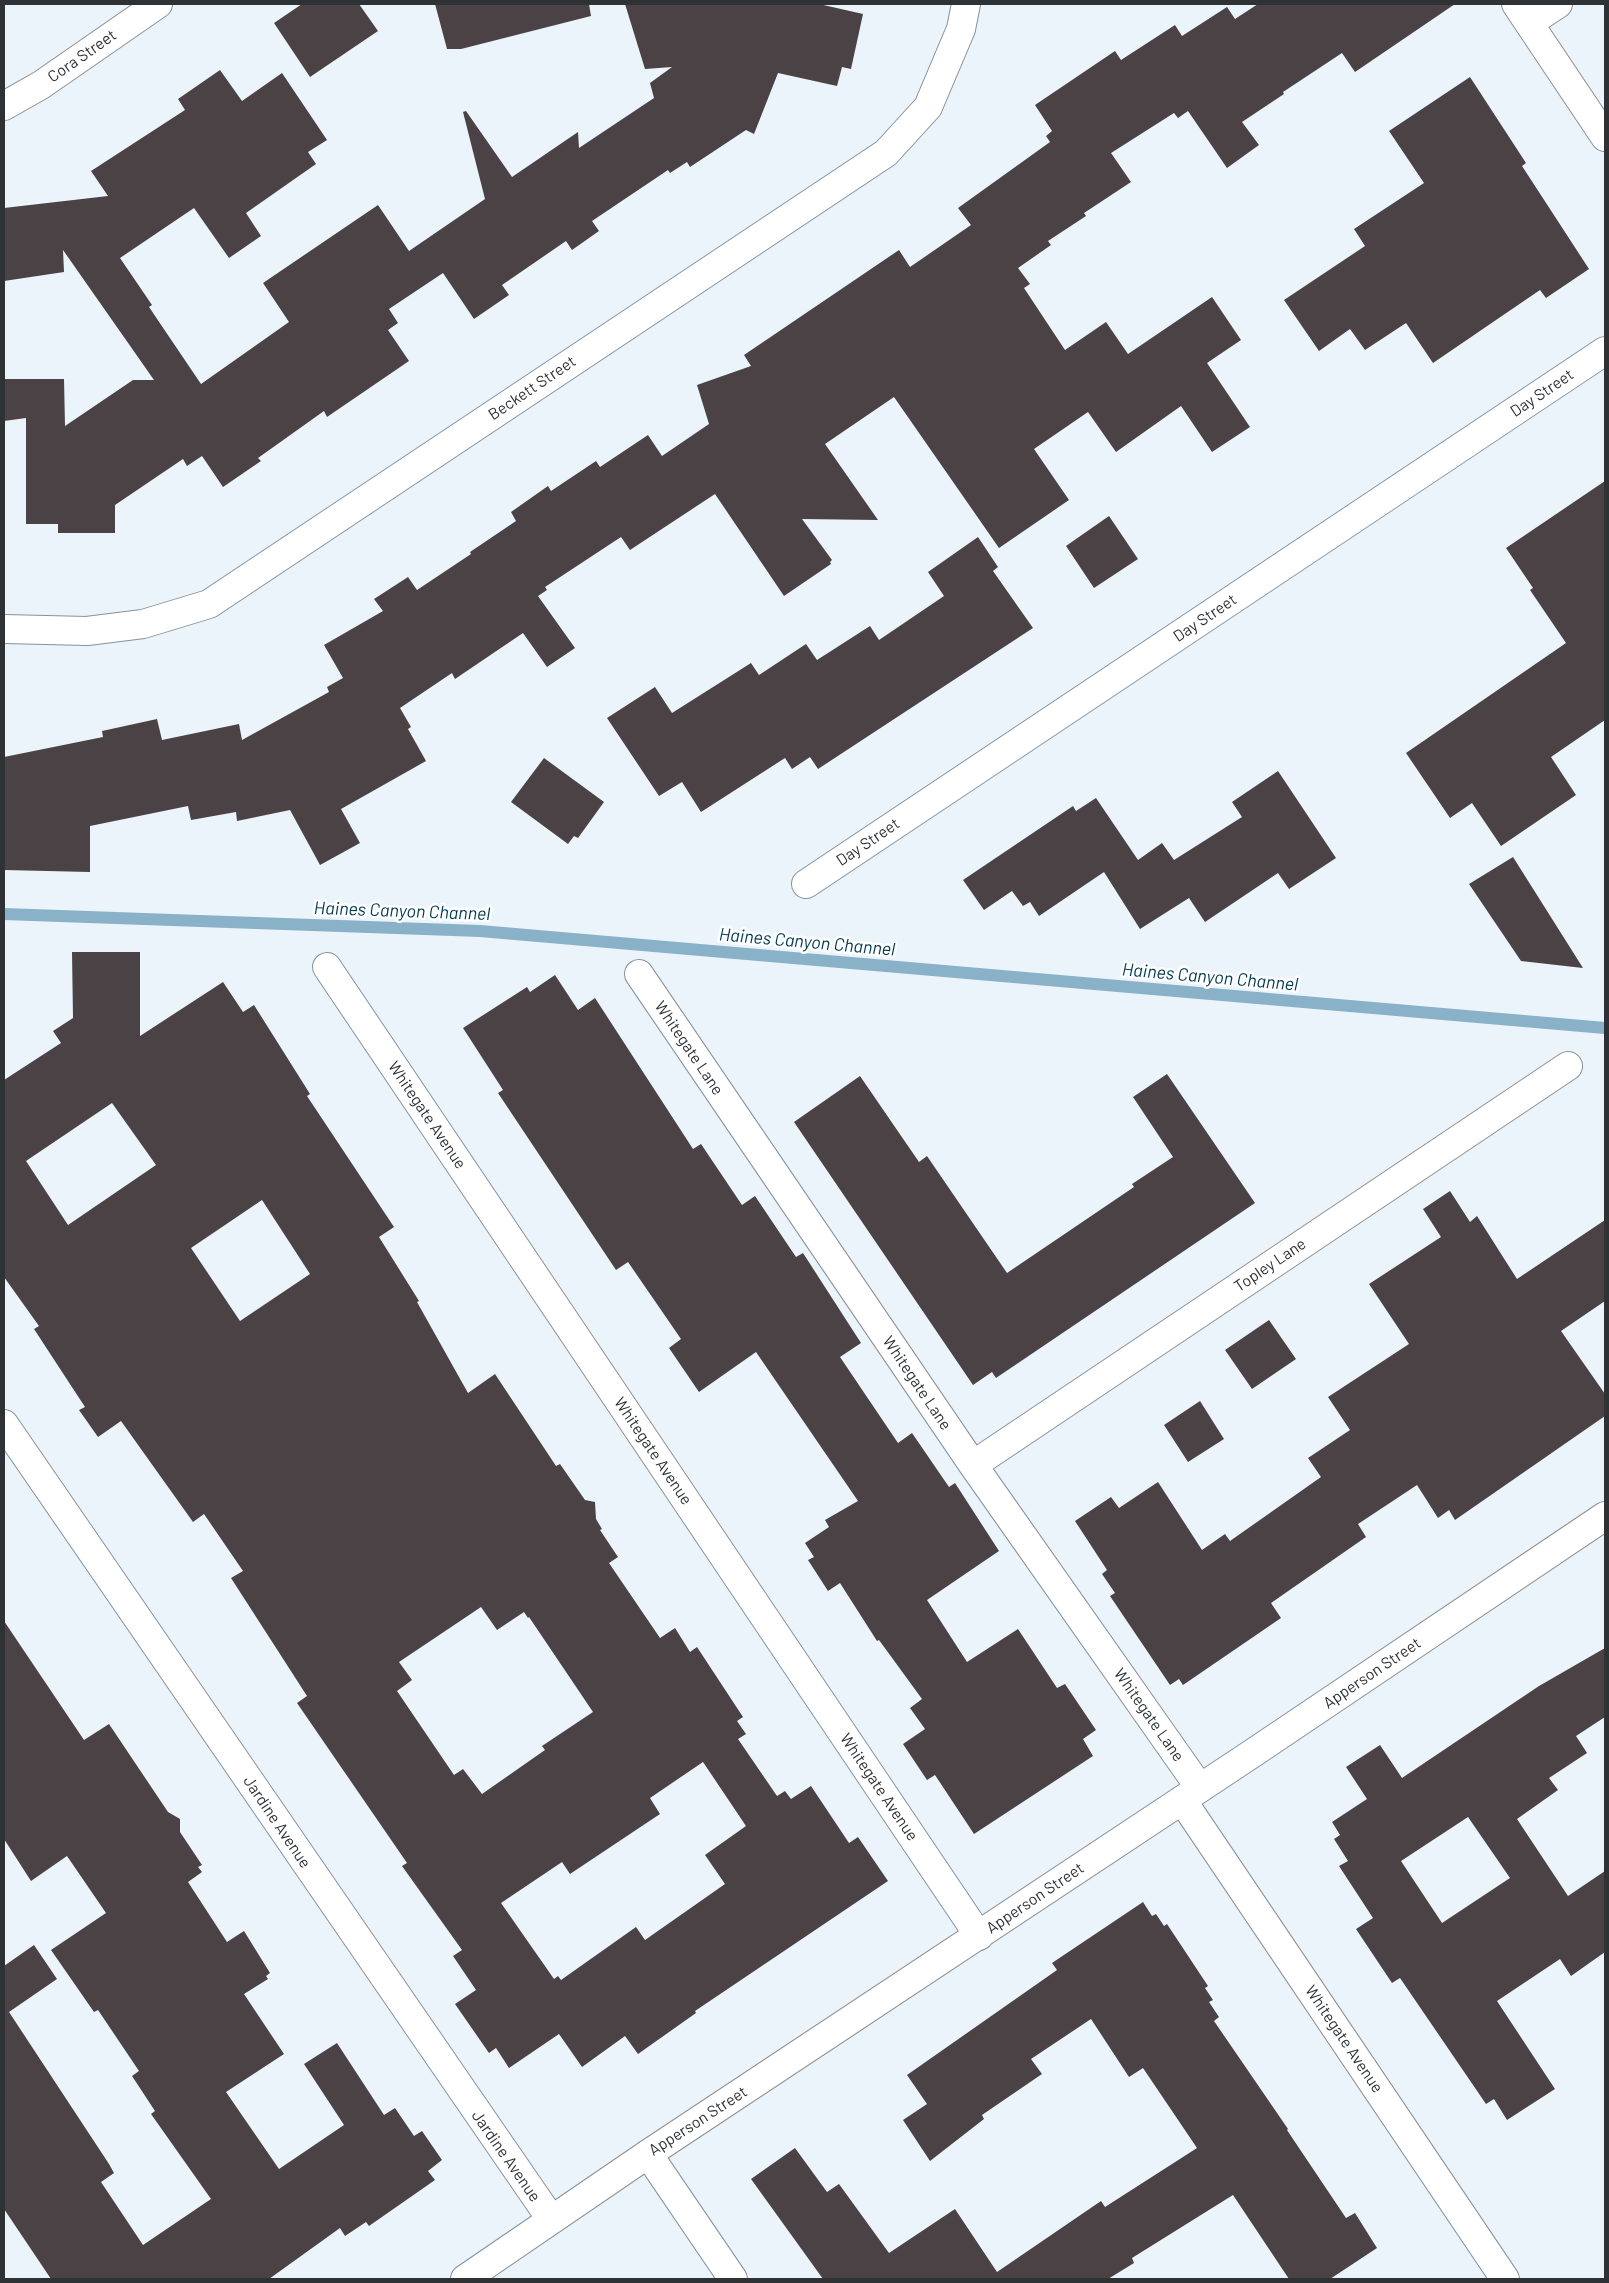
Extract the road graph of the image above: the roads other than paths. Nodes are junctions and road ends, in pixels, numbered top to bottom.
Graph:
1 (158, 4) edge
2 (966, 4) edge
3 (1558, 4) edge
4 (1523, 13) edge
5 (4, 106) edge
6 (1605, 137) edge
7 (1605, 351) edge
8 (4, 629) edge
9 (806, 884) dead end
10 (327, 967) dead end
11 (639, 974) dead end
12 (1568, 1066) dead end
13 (4, 1424) edge
14 (973, 1465) junction
15 (1605, 1516) edge
16 (1191, 1794) junction
17 (979, 1936) junction
18 (648, 2154) junction
19 (551, 2220) junction
20 (465, 2279) edge
21 (734, 2279) edge
22 (1505, 2279) edge

1 - 5 street, Cora Street
2 - 8 street, Beckett Street
3 - 4 street
4 - 6 street
7 - 9 street, Day Street
10 - 17 street, Whitegate Avenue
11 - 14 street, Whitegate Lane
12 - 14 street, Topley Lane
13 - 19 street, Jardine Avenue
14 - 16 street, Whitegate Lane
15 - 16 street, Apperson Street
16 - 17 street, Apperson Street
16 - 22 street, Whitegate Avenue
17 - 18 street, Apperson Street
18 - 19 street, Apperson Street
18 - 21 street
19 - 20 street, Apperson Street

